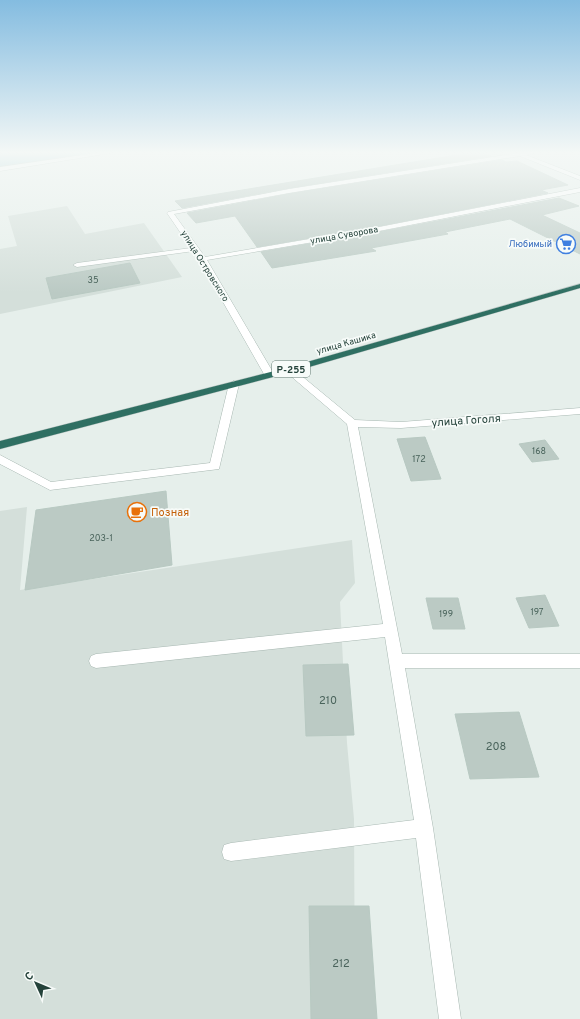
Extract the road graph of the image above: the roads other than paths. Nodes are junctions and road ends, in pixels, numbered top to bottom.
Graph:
1 (248, 199) edge
2 (536, 199) edge
3 (196, 249) junction
4 (203, 259) junction
5 (78, 265) dead end
6 (580, 286) edge
7 (289, 370) junction
8 (268, 374) junction
9 (234, 384) junction
10 (580, 411) edge
11 (352, 423) junction
12 (0, 445) edge
13 (0, 459) edge
14 (391, 630) junction
15 (96, 661) dead end
16 (395, 661) junction
17 (580, 661) edge
18 (424, 828) junction
19 (231, 852) dead end
20 (450, 1019) edge

1 - 3 street, улица Островского
2 - 4 street, улица Суворова
3 - 4 street, улица Островского
3 - 5 street
4 - 8 street, улица Островского
6 - 7 highway, улица Кашика / Р-255
7 - 8 highway, улица Кашика / Р-255
7 - 11 street
8 - 9 highway, улица Кашика / Р-255
9 - 12 highway, улица Кашика / Р-255
9 - 13 street
10 - 11 street, улица Гоголя
11 - 14 street
14 - 15 street
14 - 16 street
16 - 17 street
16 - 18 street
18 - 19 street
18 - 20 street

